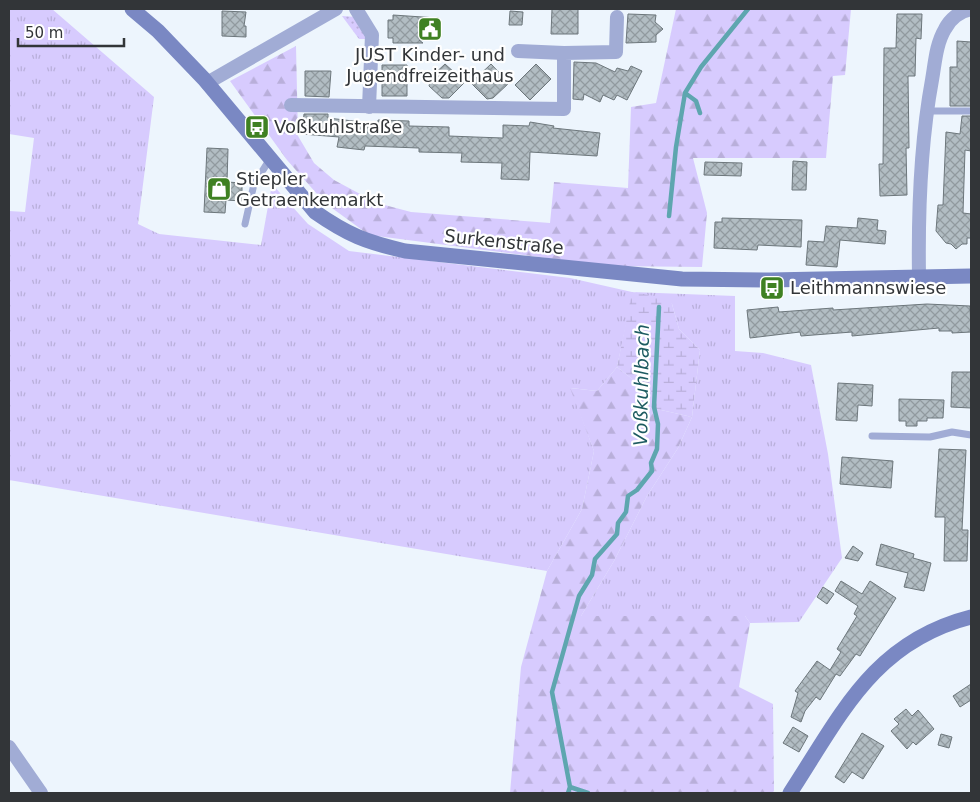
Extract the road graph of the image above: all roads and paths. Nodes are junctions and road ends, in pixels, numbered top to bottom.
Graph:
1 (132, 9) edge
2 (336, 9) edge
3 (356, 9) edge
4 (971, 9) edge
5 (955, 12) edge
6 (617, 18) dead end
7 (518, 51) dead end
8 (564, 53) junction
9 (207, 83) junction
10 (291, 105) dead end
11 (369, 107) junction
12 (926, 110) junction
13 (971, 111) edge
14 (270, 159) junction
15 (245, 224) dead end
16 (971, 276) edge
17 (919, 277) junction
18 (971, 435) edge
19 (872, 436) dead end
20 (971, 617) edge
21 (9, 747) edge
22 (41, 793) edge
23 (790, 793) edge

1 - 9 street, Surkenstraße
2 - 9 street
3 - 11 street
4 - 5 street
5 - 12 street
6 - 8 street
7 - 8 street
8 - 11 street
9 - 14 street, Surkenstraße
10 - 11 street
12 - 13 lane
12 - 17 street
14 - 15 lane
14 - 17 street, Surkenstraße
16 - 17 street, Surkenstraße
18 - 19 lane
20 - 23 street
21 - 22 street

